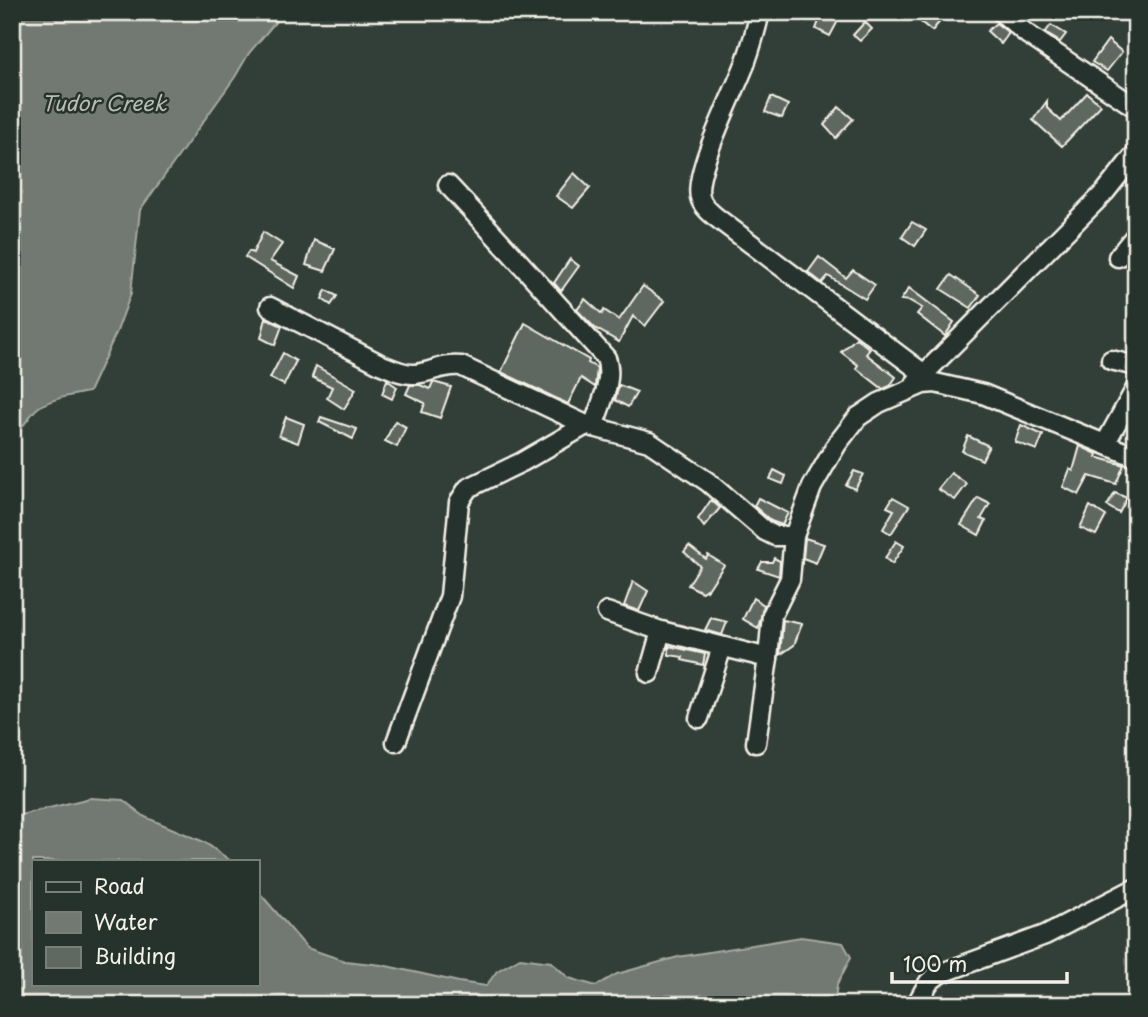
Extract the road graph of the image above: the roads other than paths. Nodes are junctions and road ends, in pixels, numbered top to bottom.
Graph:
1 (760, 12) edge
2 (1001, 12) edge
3 (1136, 108) edge
4 (1136, 153) edge
5 (448, 185) dead end
6 (1136, 235) edge
7 (1118, 257) dead end
8 (270, 307) dead end
9 (1111, 359) dead end
10 (1136, 366) edge
11 (918, 381) junction
12 (1136, 388) edge
13 (589, 426) junction
14 (1105, 444) junction
15 (1136, 457) edge
16 (794, 537) junction
17 (607, 612) dead end
18 (661, 631) junction
19 (722, 648) junction
20 (768, 657) junction
21 (649, 673) dead end
22 (699, 718) dead end
23 (396, 742) dead end
24 (756, 743) dead end
25 (1136, 888) edge
26 (916, 1005) edge

1 - 11 street
2 - 3 street
4 - 11 street
5 - 13 street
6 - 7 street
8 - 13 street
9 - 10 street
11 - 14 street
11 - 16 street
12 - 14 street
13 - 16 street
13 - 23 street
14 - 15 street
16 - 20 street
17 - 18 street
18 - 19 street
18 - 21 street
19 - 20 street
19 - 22 street
20 - 24 street
25 - 26 street

